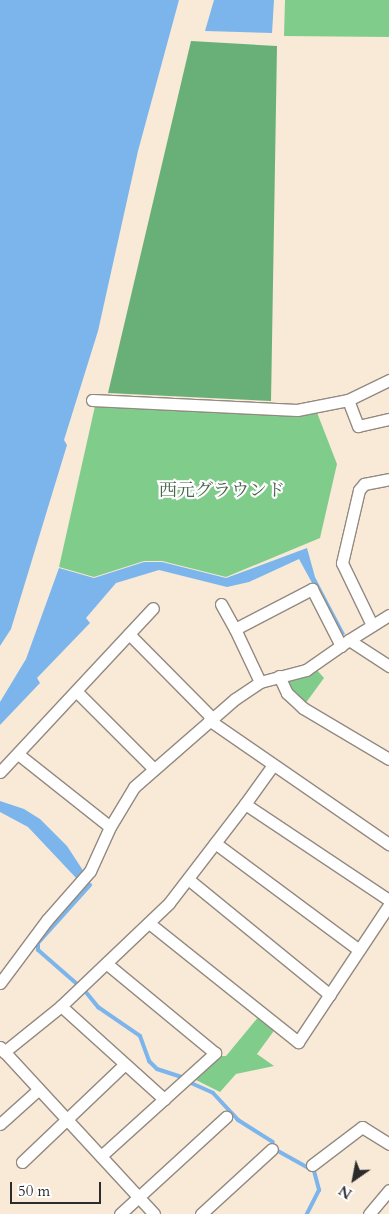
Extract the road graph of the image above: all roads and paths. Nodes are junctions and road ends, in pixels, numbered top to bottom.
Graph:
1 (389, 380) edge
2 (92, 400) dead end
3 (348, 400) junction
4 (389, 419) edge
5 (389, 479) edge
6 (220, 604) dead end
7 (153, 608) dead end
8 (389, 615) edge
9 (372, 625) junction
10 (235, 629) junction
11 (129, 634) junction
12 (345, 643) junction
13 (389, 666) edge
14 (279, 676) junction
15 (260, 682) junction
16 (77, 692) junction
17 (211, 719) junction
18 (18, 754) junction
19 (389, 760) edge
20 (273, 765) junction
21 (154, 769) junction
22 (0, 772) edge
23 (245, 804) junction
24 (110, 827) junction
25 (215, 843) junction
26 (389, 844) edge
27 (188, 879) junction
28 (389, 900) edge
29 (389, 905) edge
30 (149, 923) junction
31 (359, 950) junction
32 (106, 963) junction
33 (0, 983) edge
34 (330, 995) junction
35 (61, 1006) junction
36 (2, 1050) edge
37 (125, 1064) junction
38 (39, 1089) junction
39 (164, 1099) junction
40 (226, 1117) dead end
41 (67, 1118) junction
42 (0, 1124) edge
43 (389, 1144) edge
44 (272, 1149) dead end
45 (102, 1156) junction
46 (22, 1162) dead end
47 (312, 1166) dead end
48 (389, 1190) edge
49 (139, 1197) junction
50 (120, 1214) edge
51 (154, 1214) edge
52 (201, 1214) edge
53 (369, 1214) edge

1 - 3 street
2 - 3 street
3 - 4 street
5 - 9 street
6 - 10 street
7 - 11 street
8 - 9 street
9 - 12 street
10 - 12 street
10 - 15 street
11 - 16 street
11 - 17 street
12 - 13 street
12 - 14 street
14 - 15 street
14 - 19 street
15 - 17 street
16 - 18 street
16 - 21 street
17 - 20 street
17 - 21 street
18 - 22 street
18 - 24 street
20 - 23 street
20 - 26 street
21 - 24 street
23 - 25 street
23 - 28 street
24 - 33 street
25 - 27 street
25 - 31 street
27 - 30 street
27 - 34 street
29 - 31 street
30 - 32 street
30 - 34 street
31 - 34 street
32 - 35 street
32 - 39 street
35 - 36 street
35 - 37 street
36 - 38 street
37 - 39 street
37 - 41 street
38 - 41 street
38 - 42 street
39 - 45 street
40 - 49 street
41 - 45 street
41 - 46 street
43 - 47 street
44 - 52 street
45 - 49 street
48 - 53 street
49 - 50 street
49 - 51 street

